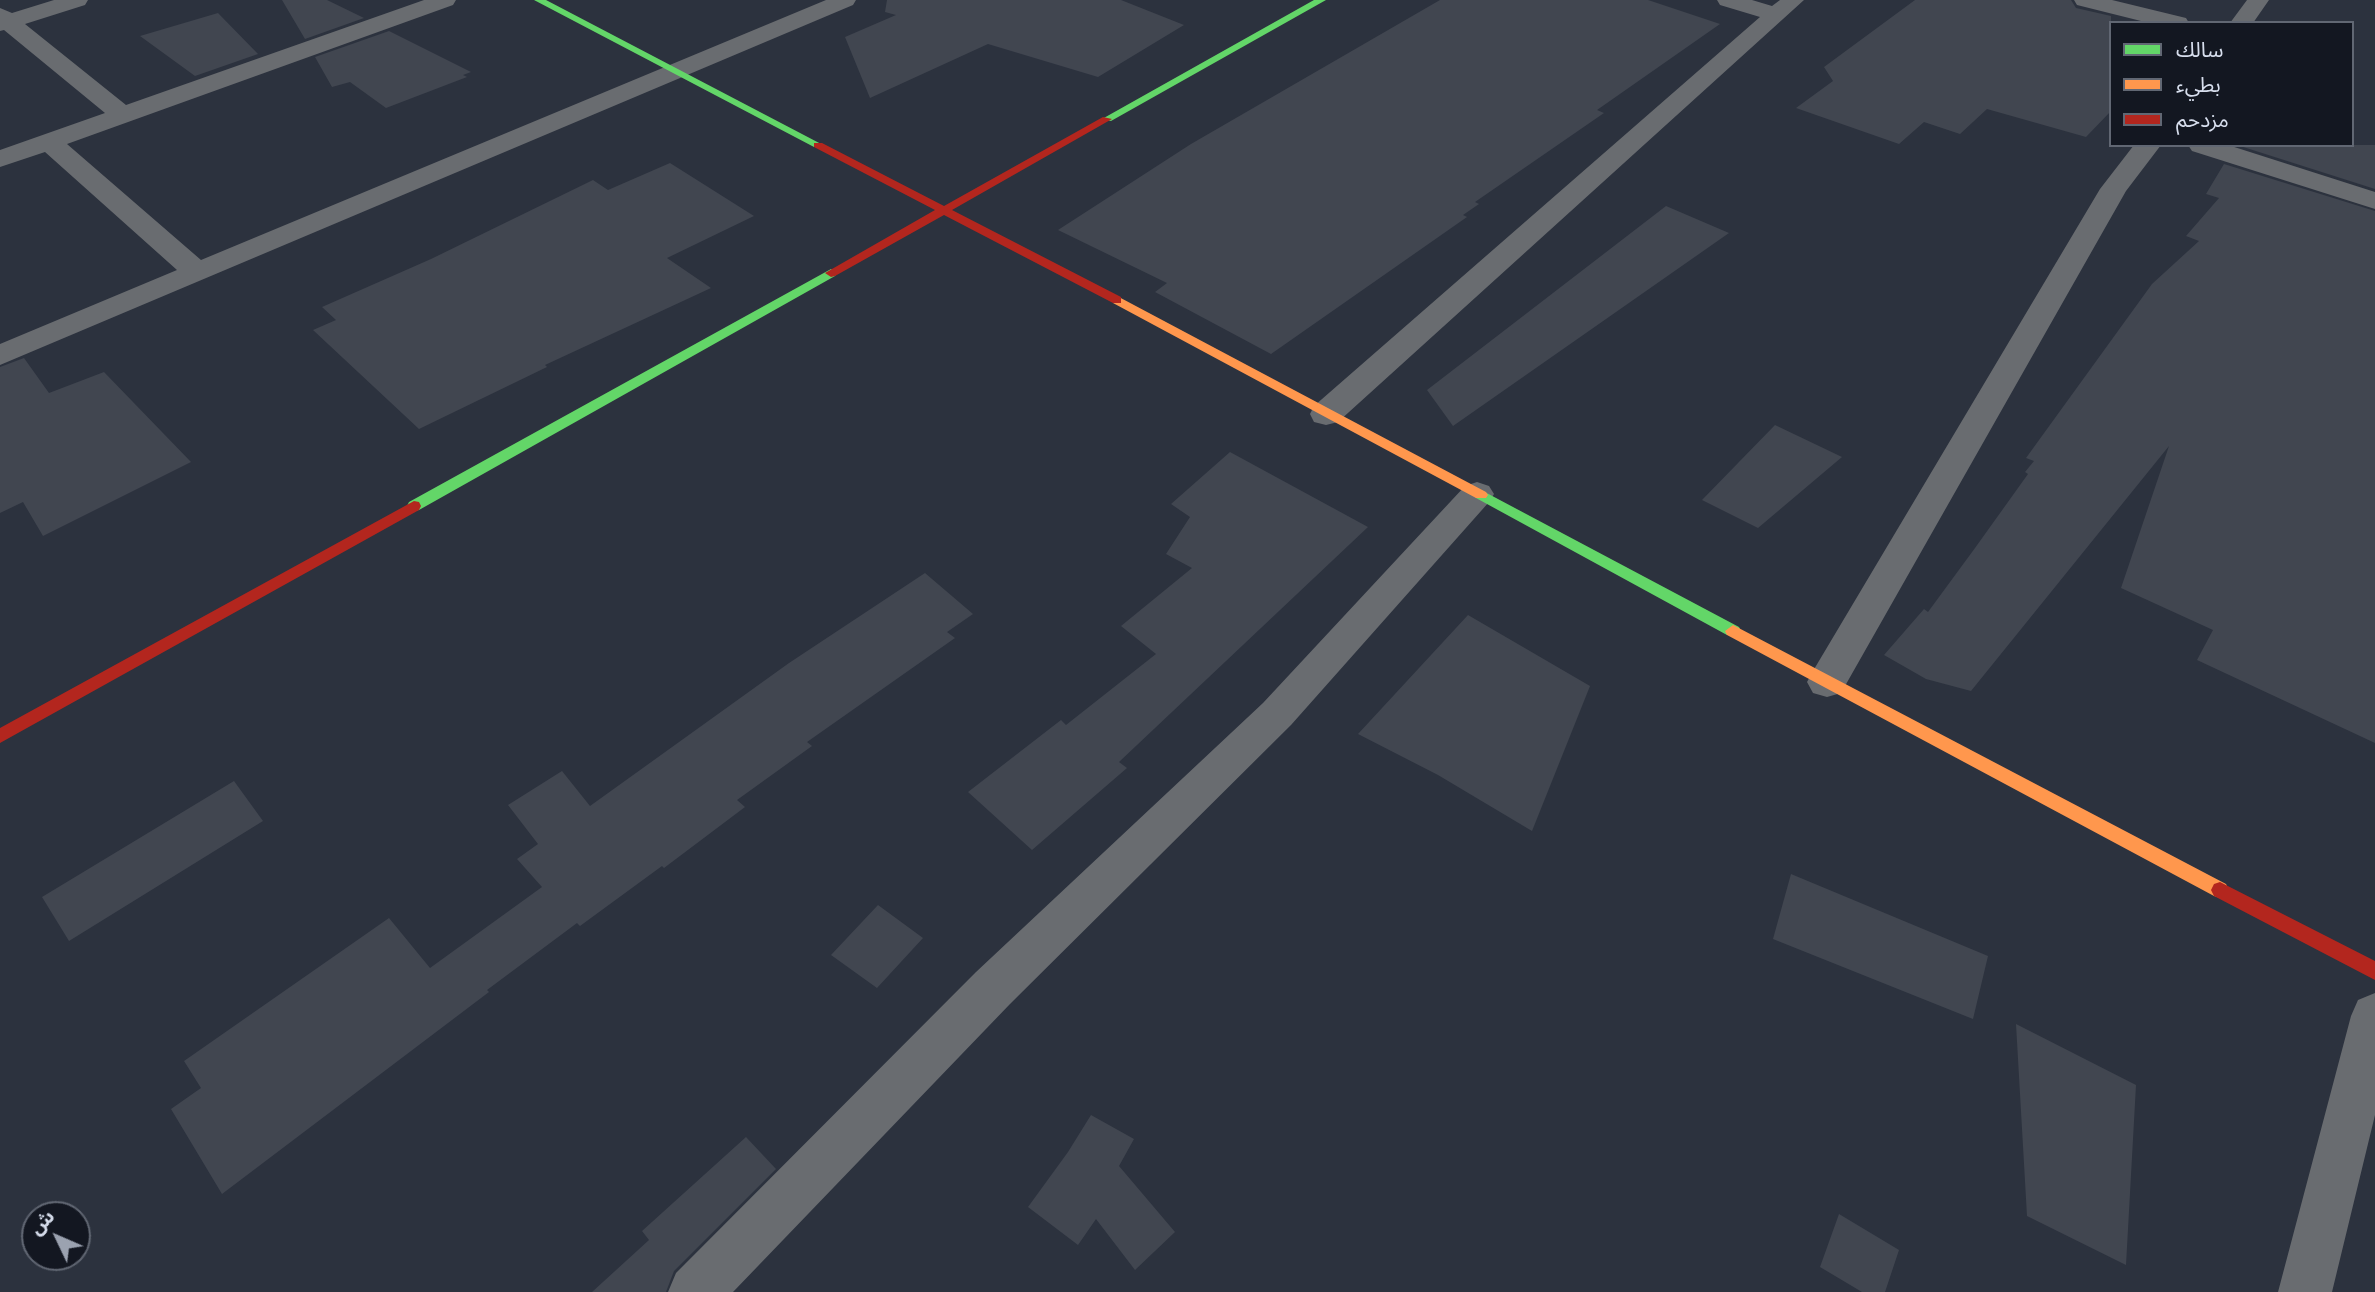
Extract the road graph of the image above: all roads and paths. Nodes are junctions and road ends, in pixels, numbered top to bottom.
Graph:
1 (77, 0) edge
2 (444, 0) edge
3 (539, 0) edge
4 (1321, 0) edge
5 (1728, 0) edge
6 (2085, 0) edge
7 (2258, 0) edge
8 (834, 2) edge
9 (1784, 7) edge
10 (3, 20) edge
11 (2170, 21) edge
12 (2242, 21) edge
13 (676, 71) junction
14 (121, 114) junction
15 (49, 142) junction
16 (2146, 147) edge
17 (2207, 147) edge
18 (0, 159) edge
19 (2375, 201) edge
20 (942, 209) junction
21 (197, 272) junction
22 (0, 355) edge
23 (1326, 414) junction
24 (1476, 494) junction
25 (1827, 682) junction
26 (0, 736) edge
27 (2375, 971) edge
28 (2375, 1016) edge
29 (695, 1292) edge
30 (2305, 1292) edge

1 - 10 street
2 - 14 street
3 - 13 street
4 - 20 street
5 - 9 street
6 - 11 street
7 - 12 street
8 - 13 street
9 - 23 street
10 - 14 street
13 - 20 street
13 - 21 street
14 - 15 street
15 - 18 street
15 - 21 street
16 - 25 street
17 - 19 street
20 - 23 street
20 - 26 street
21 - 22 street
23 - 24 street
24 - 25 street
24 - 29 street
25 - 27 street
28 - 30 street

